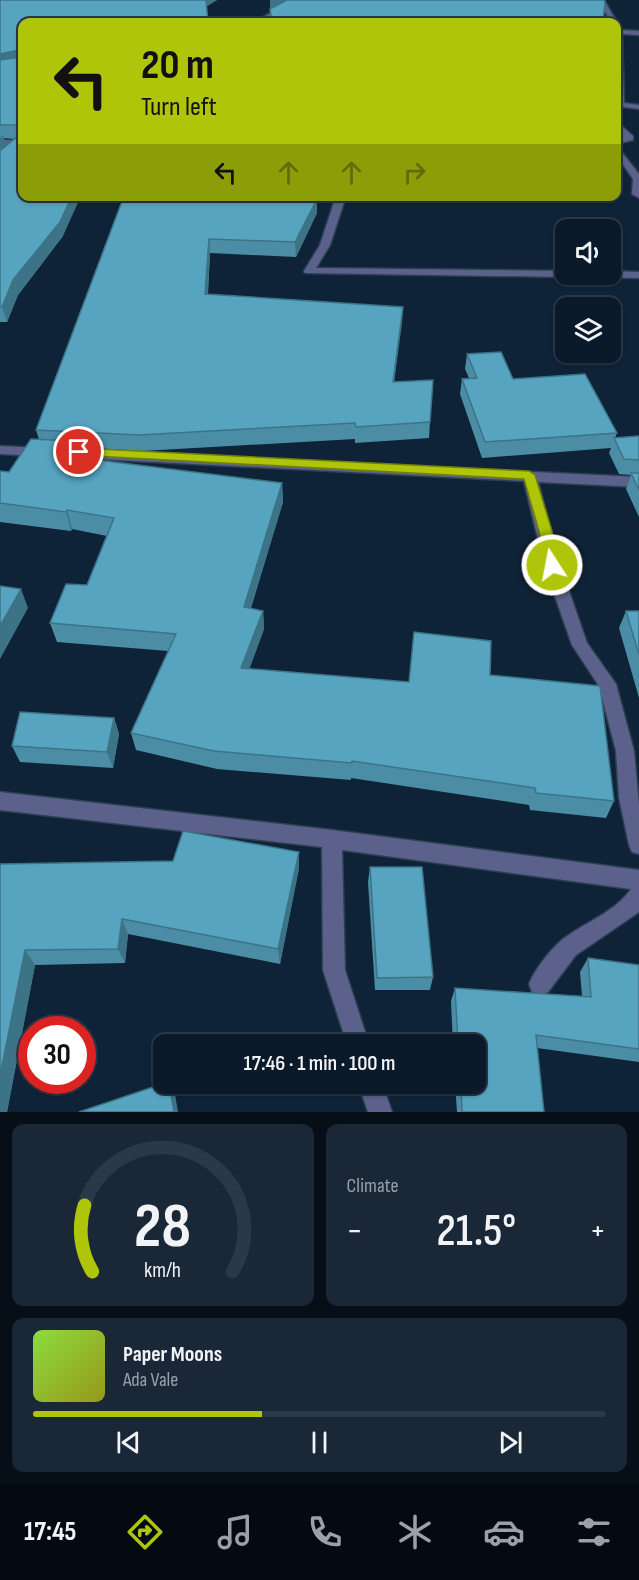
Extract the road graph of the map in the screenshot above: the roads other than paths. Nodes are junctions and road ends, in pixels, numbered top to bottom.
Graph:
1 (300, 0) edge
2 (601, 0) edge
3 (264, 18) edge
4 (612, 18) edge
5 (621, 30) edge
6 (639, 33) edge
7 (621, 106) edge
8 (639, 107) edge
9 (621, 128) edge
10 (0, 142) edge
11 (621, 142) edge
12 (18, 143) edge
13 (621, 144) edge
14 (639, 145) edge
15 (18, 146) edge
16 (621, 152) edge
17 (7, 155) edge
18 (639, 195) edge
19 (340, 201) edge
20 (555, 274) edge
21 (621, 275) edge
22 (639, 275) edge
23 (0, 450) edge
24 (529, 475) junction
25 (639, 482) edge
26 (0, 801) edge
27 (332, 839) junction
28 (639, 845) edge
29 (639, 880) edge
30 (639, 894) edge
31 (540, 984) dead end
32 (355, 1034) edge
33 (374, 1094) edge
34 (380, 1112) edge

1 - 3 street
2 - 4 street
5 - 6 street
7 - 8 street
9 - 11 street
10 - 12 street
13 - 14 street
15 - 17 street
16 - 18 street
19 - 20 street
21 - 22 street
23 - 24 street
24 - 25 street
24 - 28 street
26 - 27 street
27 - 29 street
27 - 32 street
30 - 31 street
33 - 34 street

